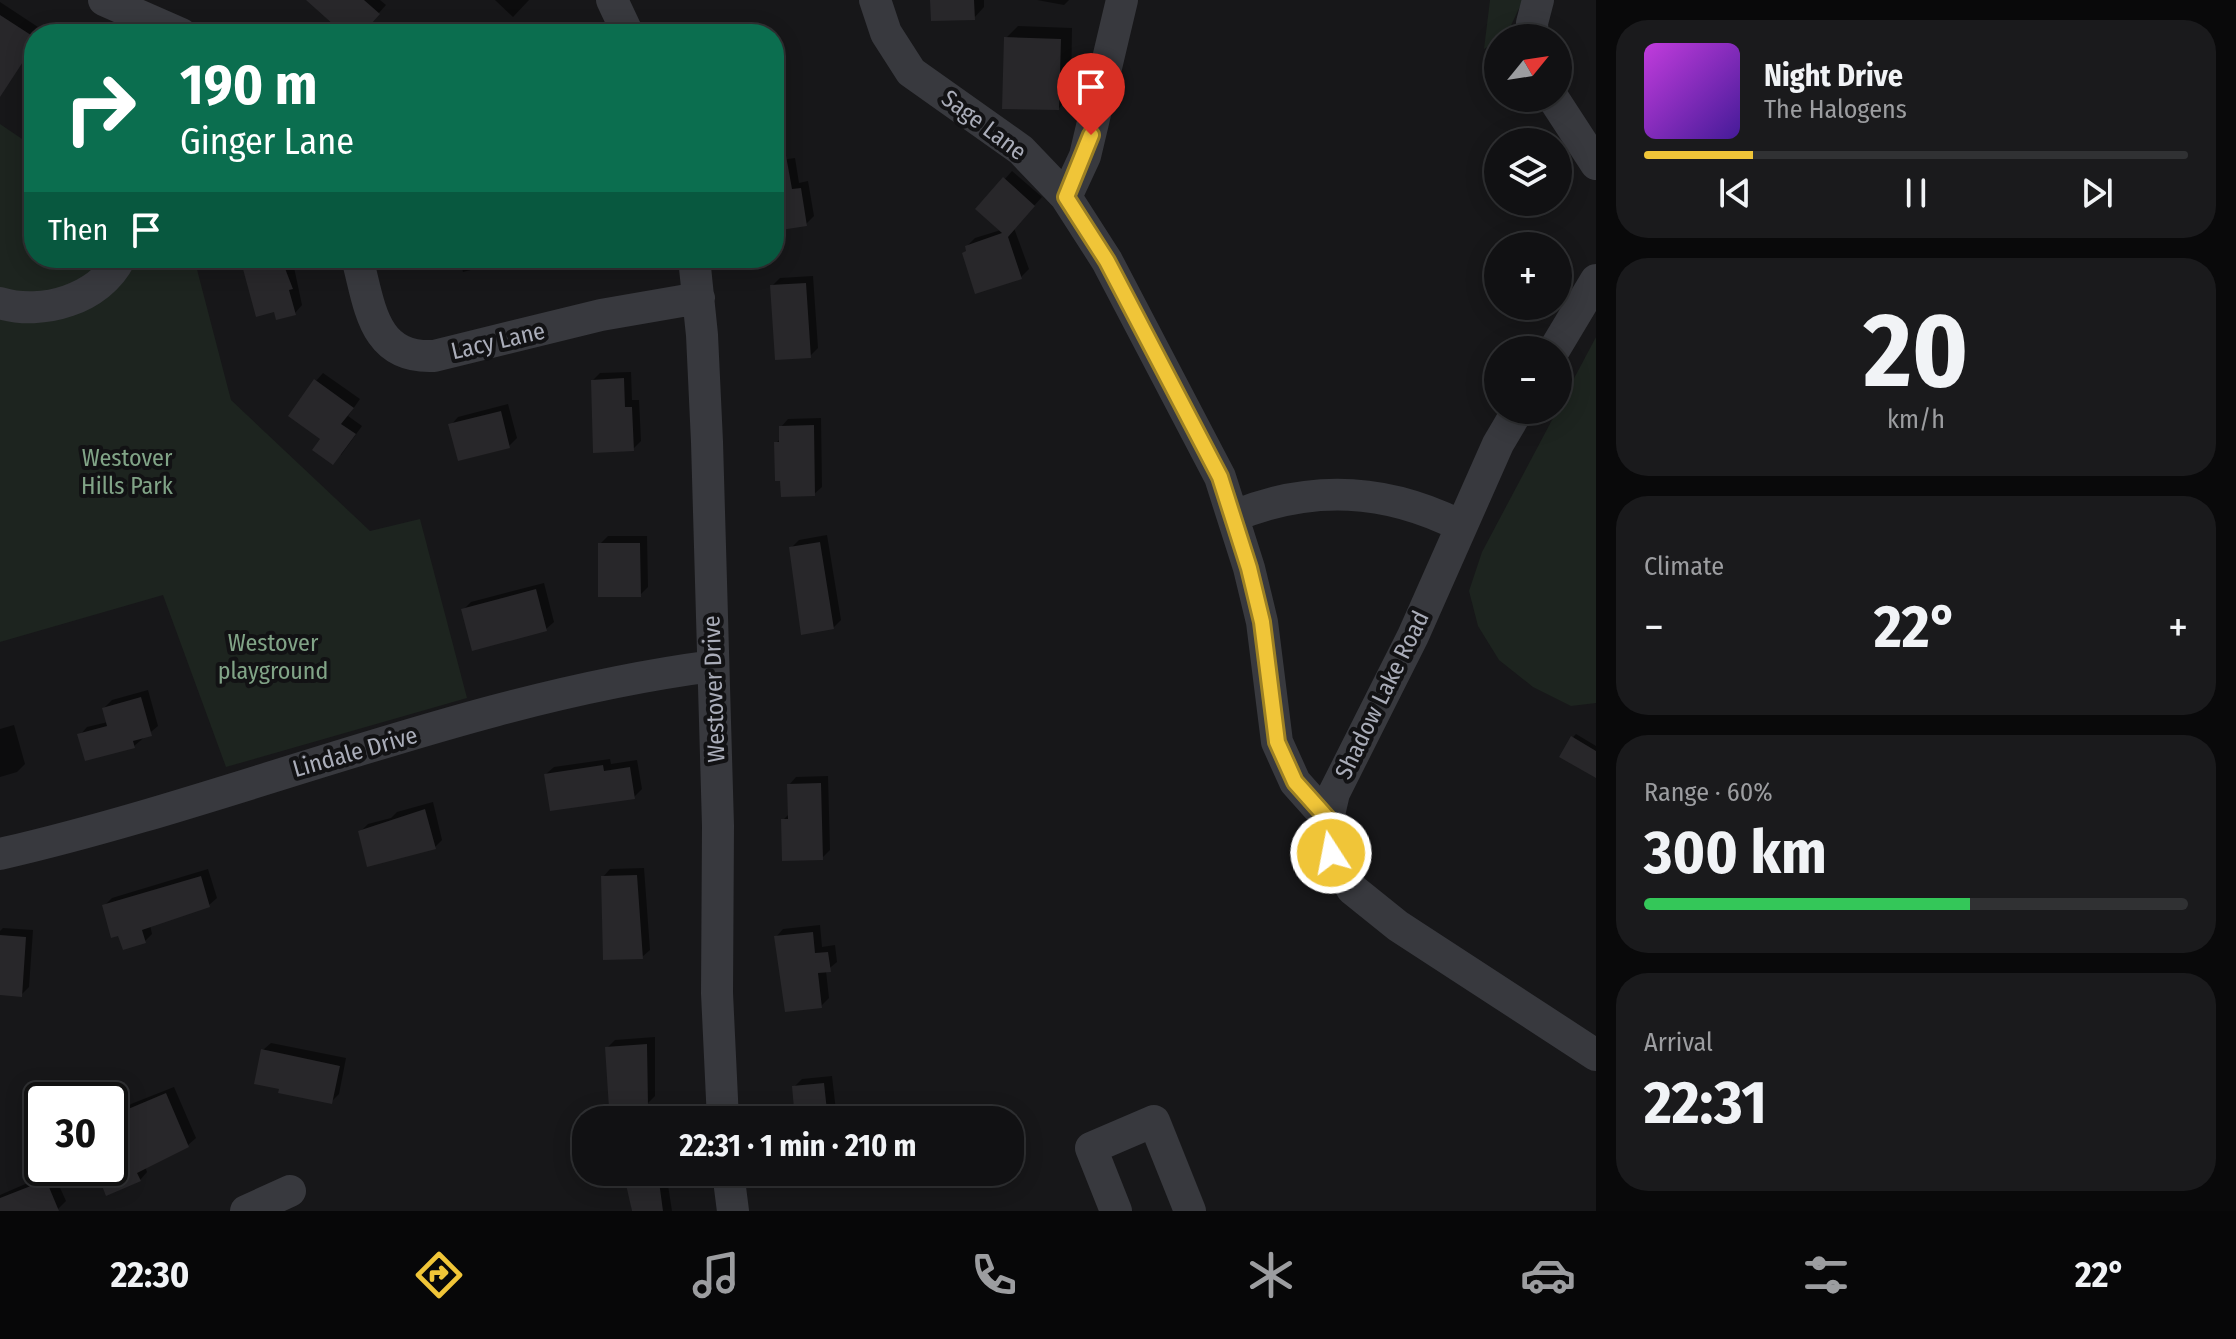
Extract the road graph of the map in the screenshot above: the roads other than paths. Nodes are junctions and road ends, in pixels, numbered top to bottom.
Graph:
1 (104, 0) edge
2 (612, 0) edge
3 (875, 0) edge
4 (1122, 0) edge
5 (1538, 0) edge
6 (158, 24) edge
7 (623, 24) edge
8 (1532, 24) edge
9 (1562, 112) edge
10 (1596, 164) edge
11 (1066, 197) junction
12 (115, 268) edge
13 (360, 268) edge
14 (695, 268) edge
15 (1596, 280) edge
16 (699, 298) junction
17 (0, 303) edge
18 (1562, 336) edge
19 (1510, 424) edge
20 (1234, 516) junction
21 (1461, 526) junction
22 (713, 666) junction
23 (1328, 819) junction
24 (0, 854) edge
25 (1596, 1055) edge
26 (722, 1106) edge
27 (730, 1186) edge
28 (290, 1191) dead end
29 (246, 1211) edge
30 (733, 1211) edge
31 (1116, 1211) edge
32 (1190, 1211) edge

1 - 6 street
2 - 7 street
3 - 11 street, Sage Lane
4 - 11 street
5 - 8 street
9 - 10 street
11 - 20 street, Sage Lane
12 - 17 street
13 - 16 street, Lacy Lane
14 - 16 street, Westover Drive
15 - 18 street
16 - 22 street, Westover Drive
19 - 21 street, Shadow Lake Road
20 - 21 street
20 - 23 street, Sage Lane
21 - 23 street, Shadow Lake Road
22 - 24 street, Lindale Drive
22 - 26 street, Westover Drive
23 - 25 street, Shadow Lake Road
27 - 30 street
28 - 29 street
31 - 32 street

